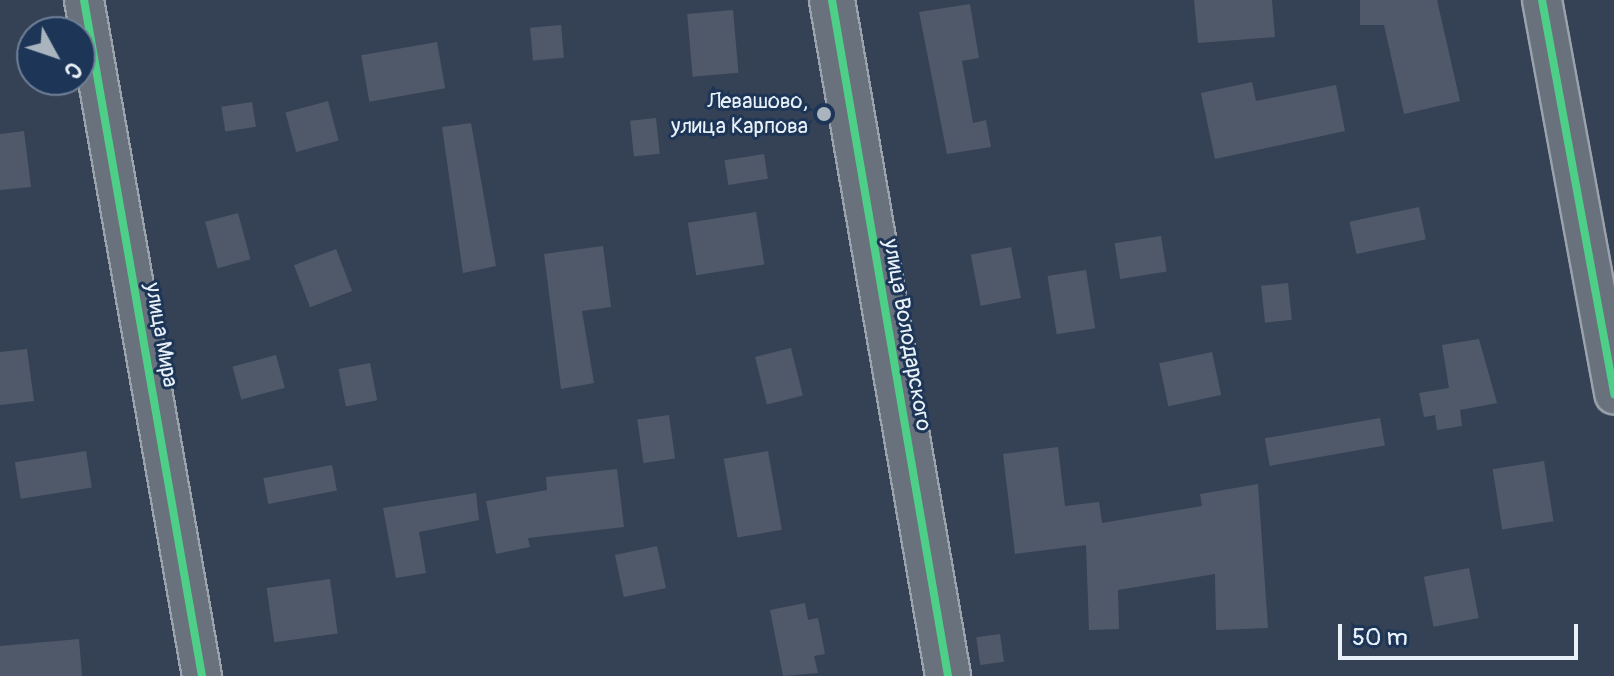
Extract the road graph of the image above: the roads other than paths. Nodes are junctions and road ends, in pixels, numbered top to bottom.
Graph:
1 (84, 0) edge
2 (832, 0) edge
3 (1542, 0) edge
4 (1614, 394) edge
5 (202, 676) edge
6 (948, 676) edge

1 - 5 street, улица Мира
2 - 6 street, улица Володарского
3 - 4 street

